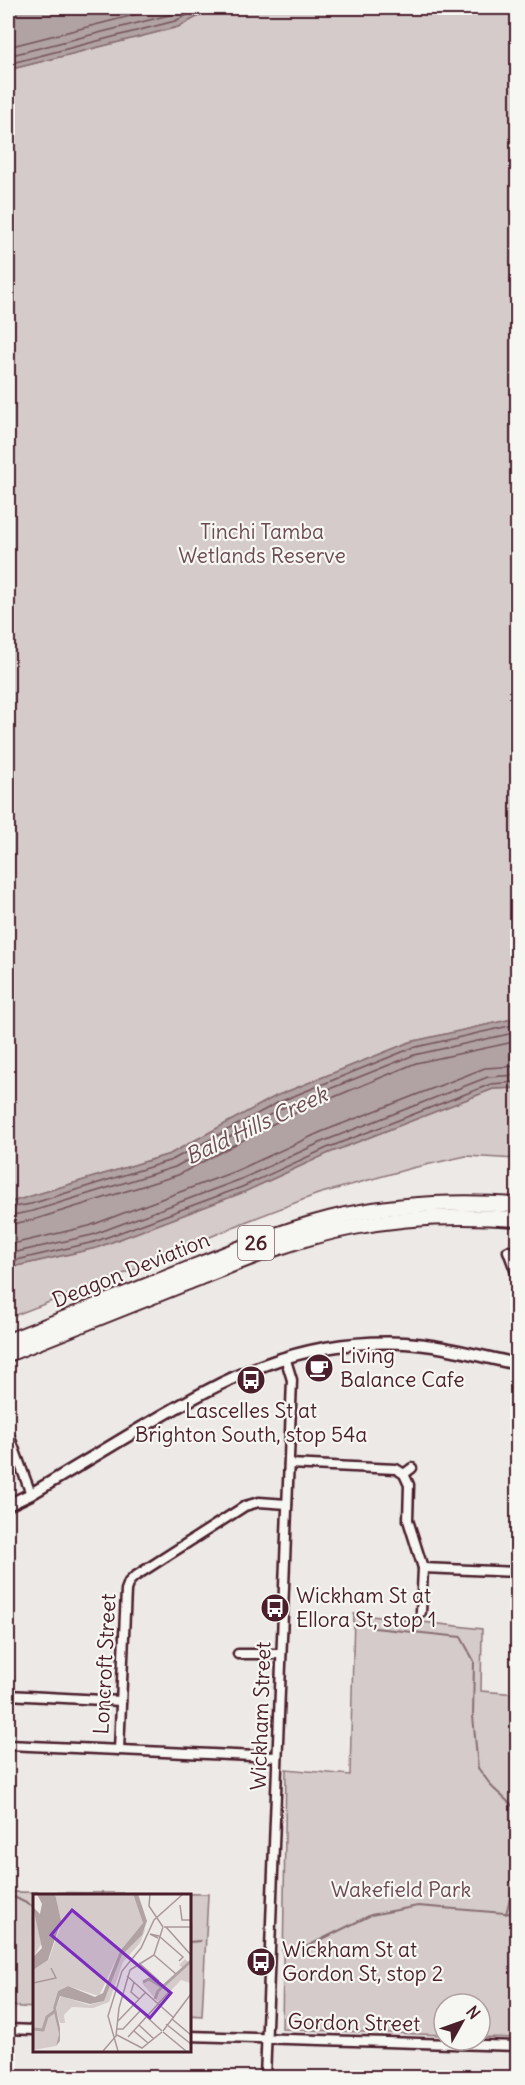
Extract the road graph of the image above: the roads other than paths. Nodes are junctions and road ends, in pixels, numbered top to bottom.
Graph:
1 (518, 1205) edge
2 (518, 1219) edge
3 (508, 1251) dead end
4 (518, 1278) edge
5 (8, 1341) edge
6 (8, 1354) edge
7 (285, 1357) junction
8 (518, 1364) edge
9 (8, 1432) edge
10 (289, 1464) junction
11 (31, 1494) junction
12 (287, 1504) junction
13 (8, 1505) edge
14 (423, 1568) junction
15 (518, 1572) edge
16 (421, 1612) dead end
17 (238, 1654) dead end
18 (281, 1654) junction
19 (8, 1695) edge
20 (121, 1701) junction
21 (8, 1745) edge
22 (119, 1750) junction
23 (278, 1756) junction
24 (8, 2029) edge
25 (33, 2030) edge
26 (190, 2036) edge
27 (266, 2039) junction
28 (518, 2046) edge
29 (265, 2078) edge

1 - 5 highway, Deagon Deviation / 26
2 - 6 highway, Deagon Deviation / 26
3 - 4 street
7 - 8 street
7 - 10 street, Wickham Street
7 - 11 street
9 - 11 street
10 - 12 street, Wickham Street
10 - 14 street
11 - 13 street
12 - 18 street, Wickham Street
12 - 20 street, Loncroft Street
14 - 15 street
14 - 16 street
17 - 18 street
18 - 23 street, Wickham Street
19 - 20 street
20 - 22 street, Loncroft Street
21 - 22 street
22 - 23 street
23 - 27 street, Wickham Street
24 - 25 street
26 - 27 street, Gordon Street
27 - 28 street, Gordon Street
27 - 29 street, Wickham Street

